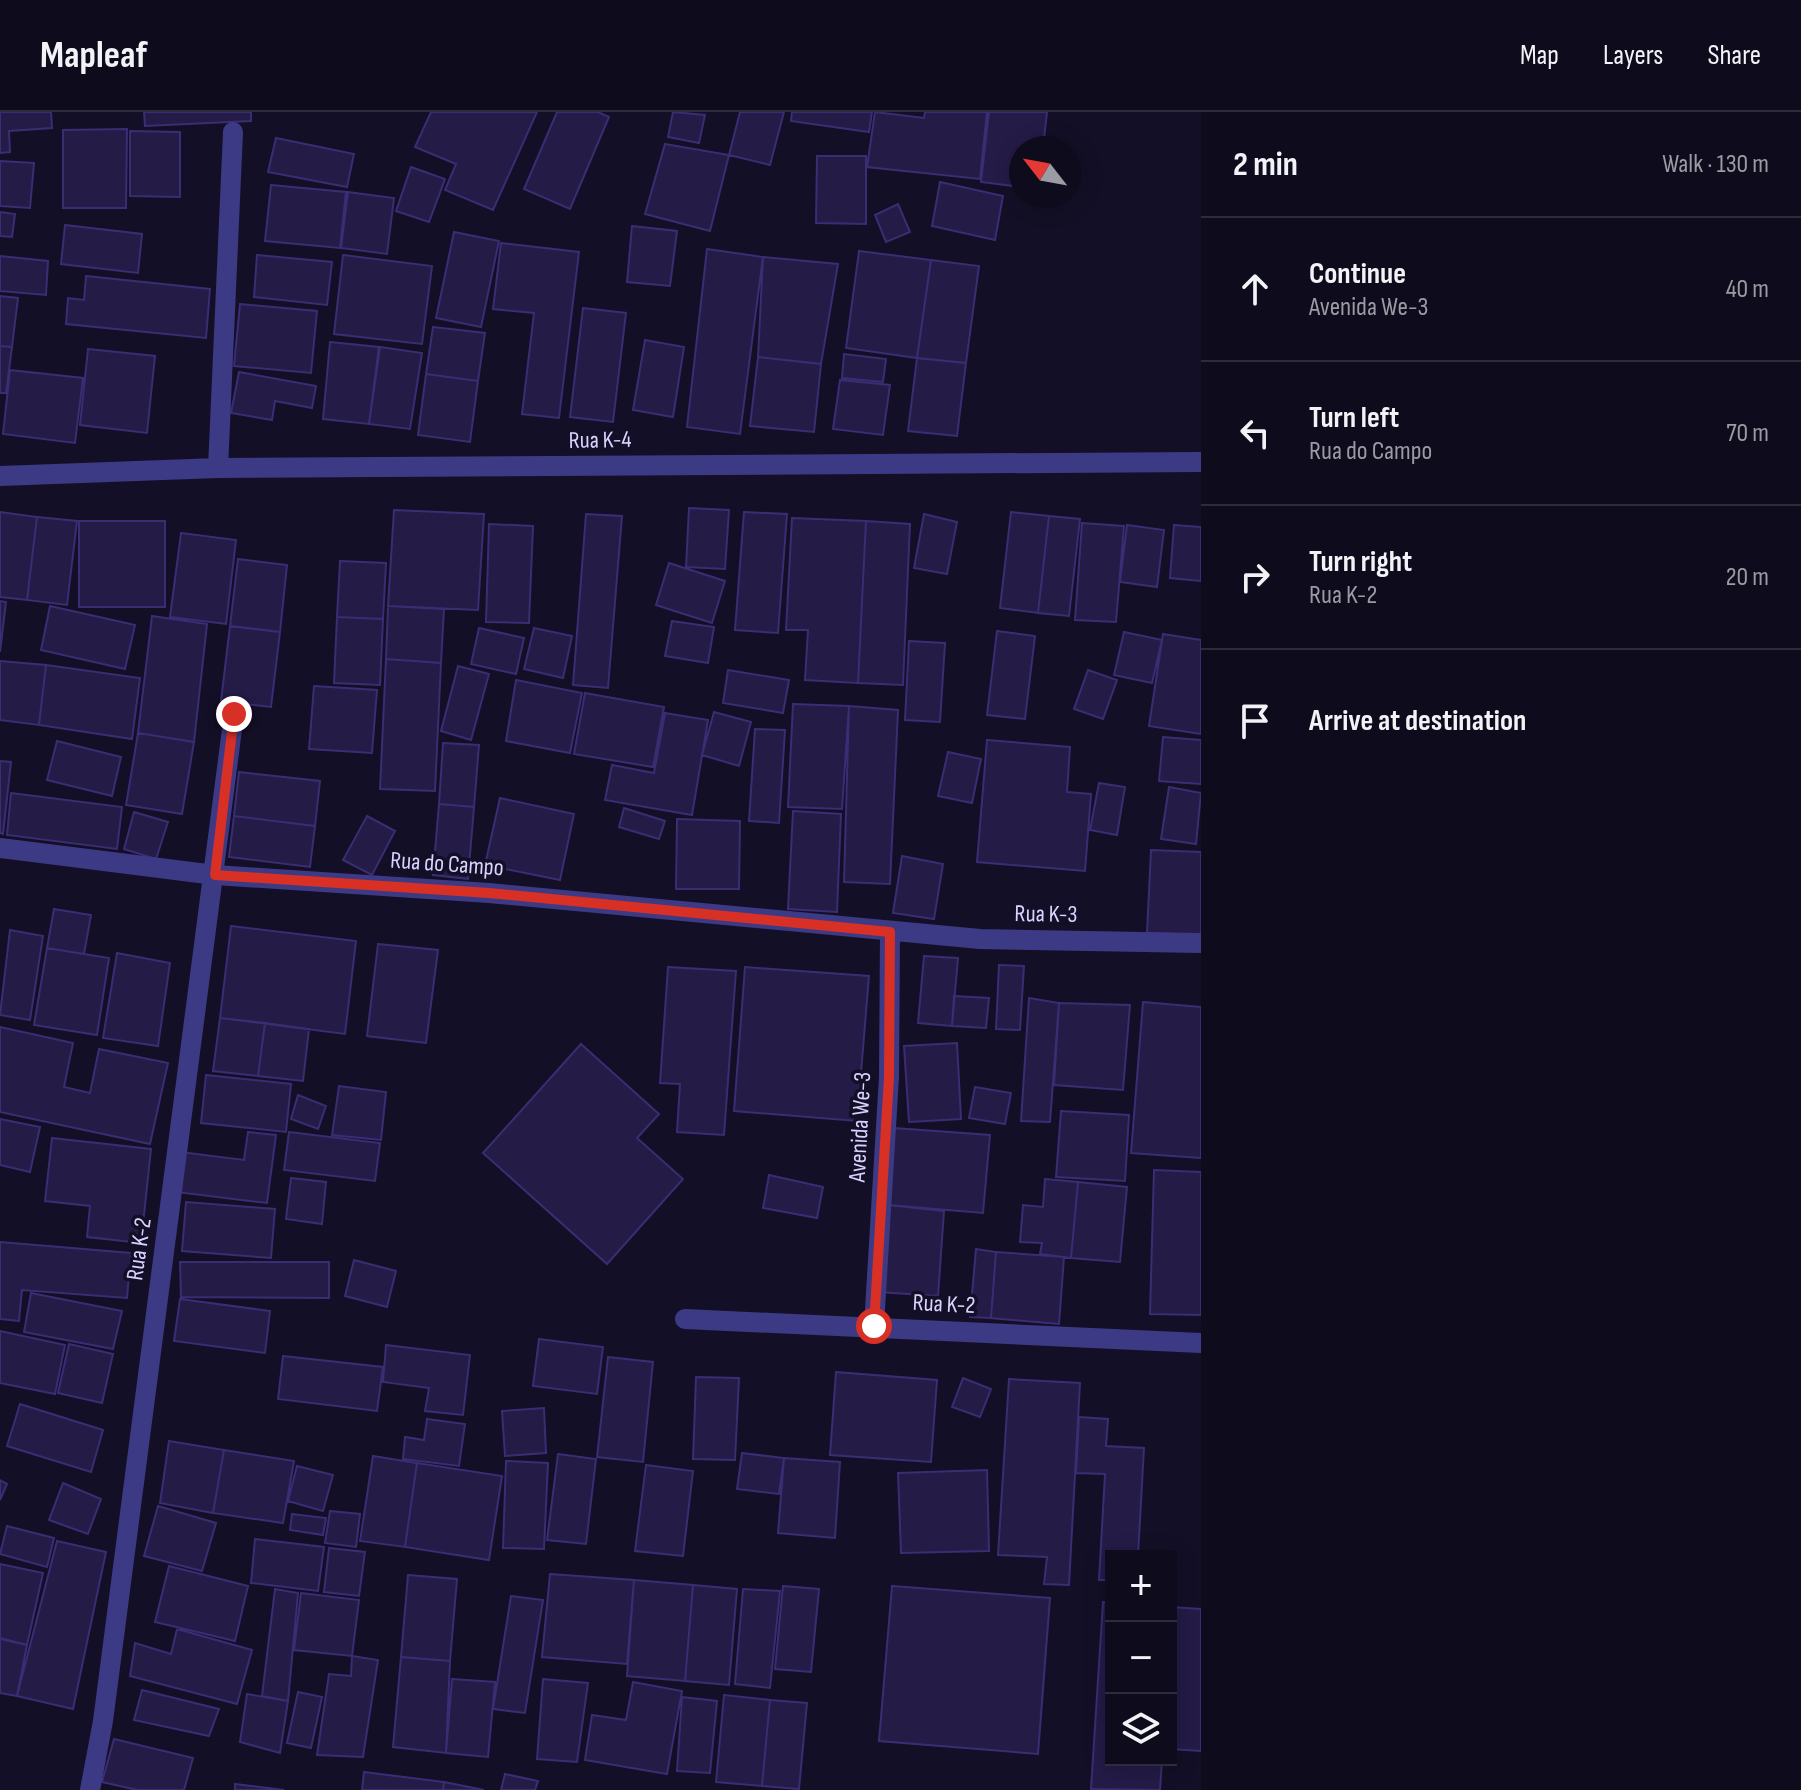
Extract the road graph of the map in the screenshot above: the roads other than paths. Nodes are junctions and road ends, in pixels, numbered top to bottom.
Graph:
1 (233, 132) dead end
2 (1201, 462) edge
3 (218, 468) junction
4 (0, 476) edge
5 (234, 714) dead end
6 (0, 848) edge
7 (215, 875) junction
8 (890, 932) junction
9 (1201, 943) edge
10 (685, 1319) dead end
11 (874, 1326) junction
12 (1201, 1343) edge
13 (90, 1790) edge

1 - 3 street
2 - 3 street, Rua K-4
3 - 4 street, Rua K-4
5 - 7 street, Rua K-2
6 - 7 street, Rua do Campo
7 - 8 street, Rua do Campo
7 - 13 street, Rua K-2
8 - 9 street, Rua K-3
8 - 11 street, Avenida We-3
10 - 11 street, Rua K-2
11 - 12 street, Rua K-2

